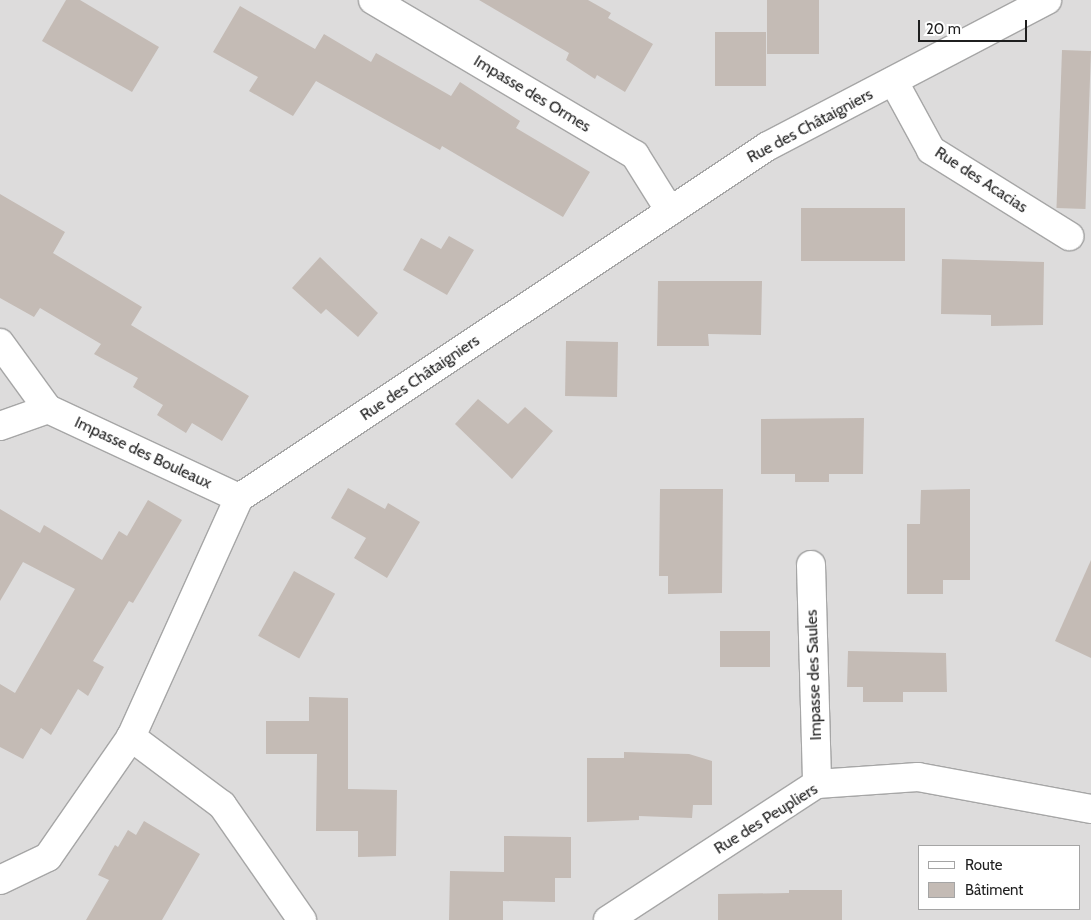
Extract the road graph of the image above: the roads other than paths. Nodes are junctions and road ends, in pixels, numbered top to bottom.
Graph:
1 (373, 0) edge
2 (1047, 0) edge
3 (894, 82) junction
4 (670, 211) junction
5 (1069, 236) dead end
6 (0, 343) edge
7 (48, 409) junction
8 (0, 426) edge
9 (239, 498) junction
10 (811, 565) dead end
11 (131, 737) junction
12 (817, 784) junction
13 (1091, 809) edge
14 (0, 880) edge
15 (302, 920) edge
16 (608, 920) edge

1 - 4 street, Impasse des Ormes
2 - 3 street, Rue des Châtaigniers
3 - 4 street, Rue des Châtaigniers
3 - 5 street, Rue des Acacias
4 - 9 street, Rue des Châtaigniers
6 - 7 street
7 - 8 street
7 - 9 street, Impasse des Bouleaux
9 - 11 street
10 - 12 street, Impasse des Saules
11 - 14 street
11 - 15 street
12 - 13 street, Rue des Peupliers
12 - 16 street, Rue des Peupliers

